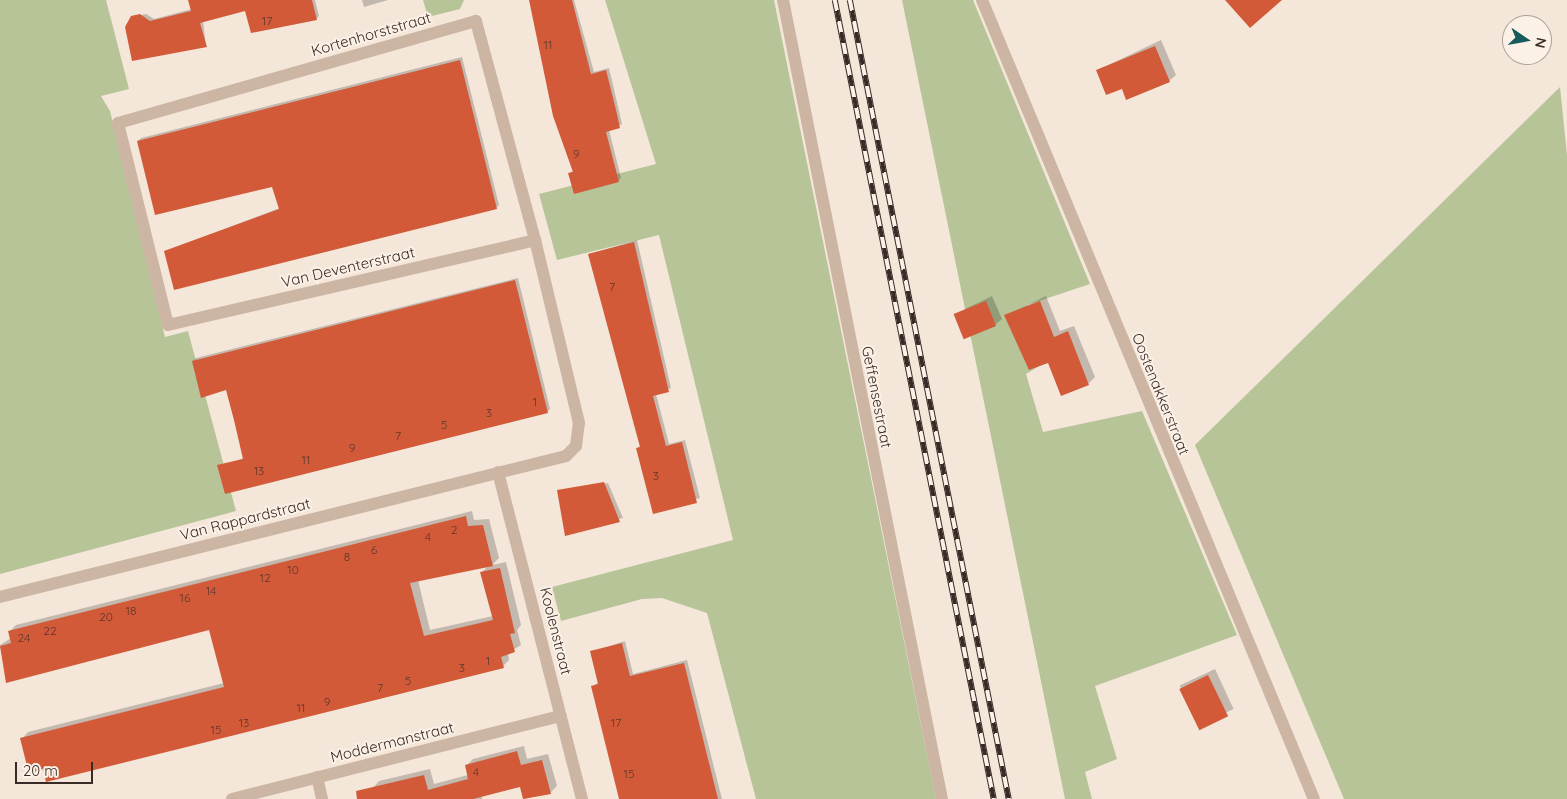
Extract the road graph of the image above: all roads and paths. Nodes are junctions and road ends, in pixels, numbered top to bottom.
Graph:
1 (783, 0) edge
2 (982, 0) edge
3 (535, 240) junction
4 (168, 325) joint
5 (498, 472) junction
6 (0, 597) edge
7 (561, 716) junction
8 (317, 778) junction
9 (232, 799) edge
10 (322, 799) edge
11 (582, 799) edge
12 (942, 799) edge
13 (1314, 799) edge

1 - 12 street, Geffensestraat
2 - 13 street, Oostenakkerstraat
3 - 4 street, Van Deventerstraat
3 - 4 street, Kortenhorststraat
3 - 5 street, Kortenhorststraat
5 - 6 street, Van Rappardstraat
5 - 7 street, Koolenstraat
7 - 8 street, Moddermanstraat
7 - 11 street, Koolenstraat
8 - 9 street, Moddermanstraat
8 - 10 street

